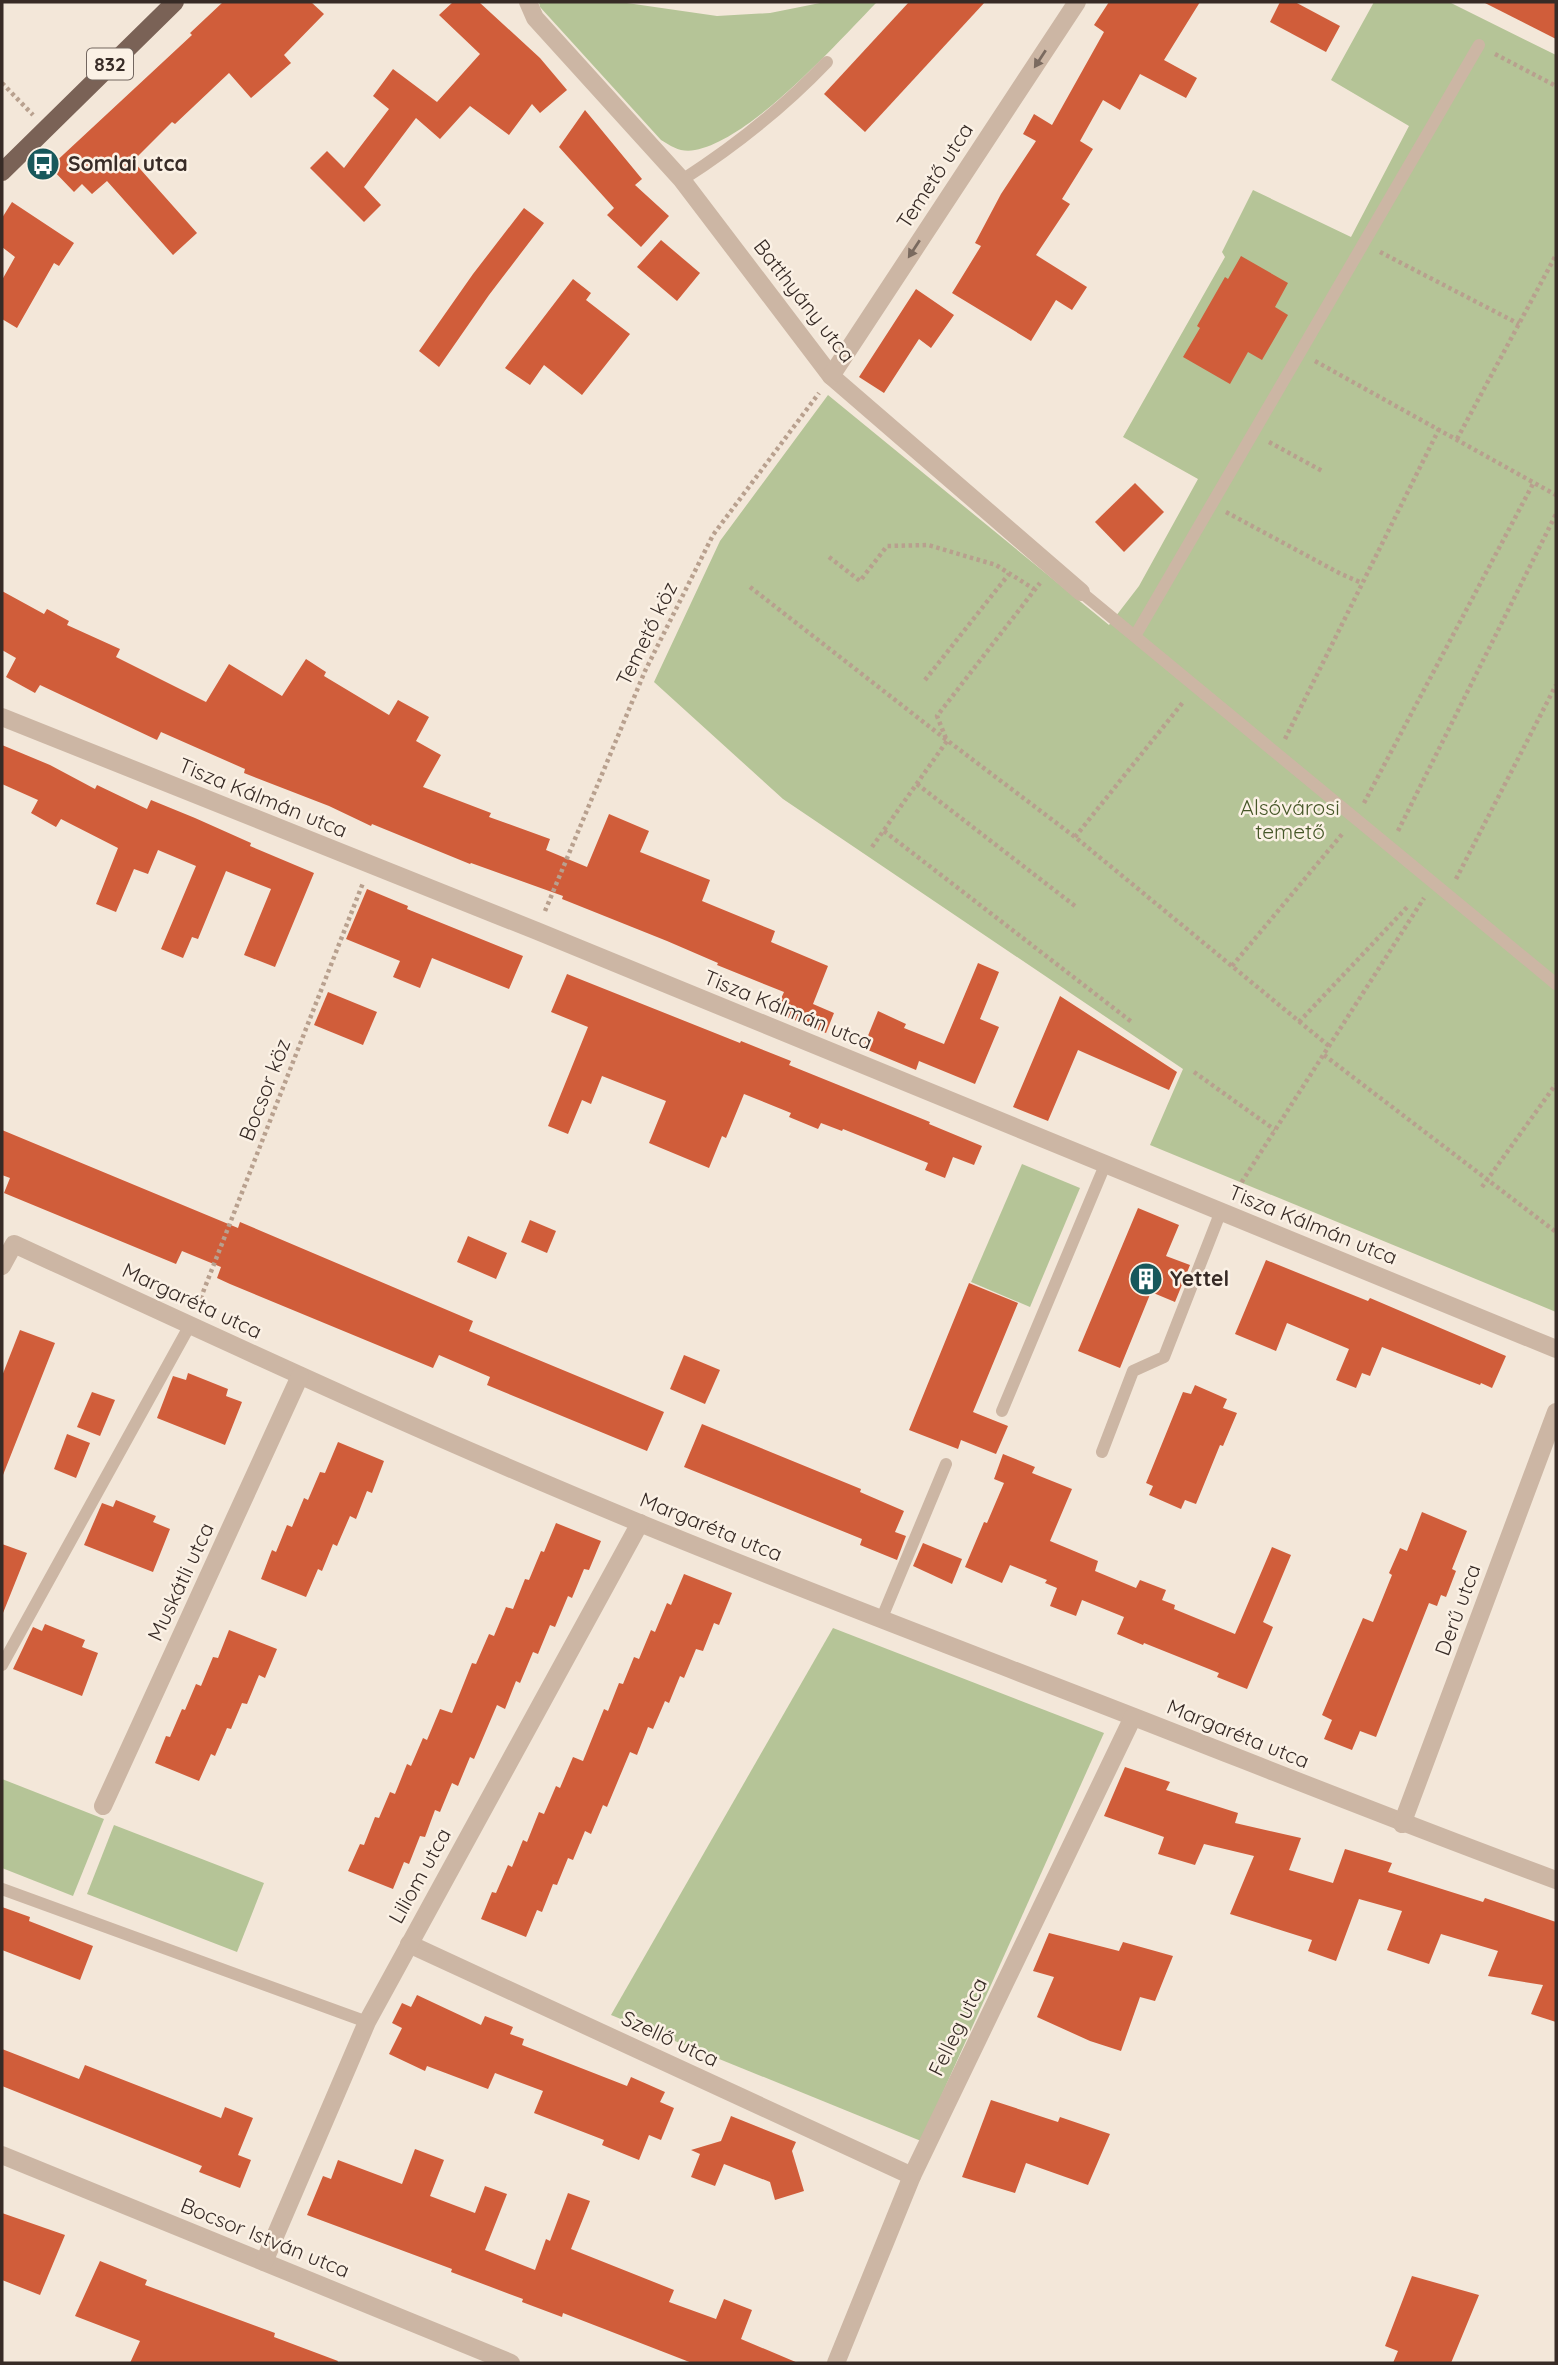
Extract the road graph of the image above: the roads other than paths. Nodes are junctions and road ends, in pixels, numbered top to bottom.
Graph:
1 (175, 2) edge
2 (528, 2) edge
3 (1077, 2) edge
4 (1479, 45) road end
5 (827, 62) dead end
6 (2, 172) edge
7 (682, 180) junction
8 (831, 376) junction
9 (1081, 592) joint
10 (1135, 636) junction
11 (2, 717) edge
12 (1556, 984) edge
13 (1105, 1165) junction
14 (1223, 1212) junction
15 (8, 1241) edge
16 (2, 1266) edge
17 (190, 1325) junction
18 (1556, 1349) edge
19 (300, 1376) junction
20 (1002, 1410) dead end
21 (1556, 1412) edge
22 (1102, 1452) dead end
23 (946, 1464) dead end
24 (639, 1523) junction
25 (881, 1620) junction
26 (2, 1665) edge
27 (1133, 1717) junction
28 (103, 1806) dead end
29 (1402, 1824) junction
30 (1556, 1881) edge
31 (2, 1889) edge
32 (409, 1944) junction
33 (367, 2022) junction
34 (2, 2155) edge
35 (912, 2176) junction
36 (264, 2262) junction
37 (511, 2363) edge
38 (836, 2363) edge

1 - 6 main road, 832
2 - 7 street, Batthyány utca
3 -> 8 street, Temető utca
4 - 10 lane
5 - 7 lane
7 - 8 street, Batthyány utca
8 - 9 street, Batthyány utca
9 - 10 lane
10 - 12 lane
11 - 13 street, Tisza Kálmán utca
13 - 14 street, Tisza Kálmán utca
13 - 20 lane
14 - 18 street, Tisza Kálmán utca
14 - 22 lane
15 - 16 street
15 - 17 street, Margaréta utca
17 - 19 street, Margaréta utca
17 - 26 lane
19 - 24 street, Margaréta utca
19 - 28 street, Muskátli utca
21 - 29 street, Derű utca
23 - 25 lane
24 - 25 street, Margaréta utca
24 - 32 street, Liliom utca
25 - 27 street, Margaréta utca
27 - 29 street, Margaréta utca
27 - 35 street, Felleg utca
29 - 30 street, Margaréta utca
31 - 33 lane
32 - 33 street, Liliom utca
32 - 35 street, Szellő utca
33 - 36 street, Liliom utca
34 - 36 street, Bocsor István utca
35 - 38 street, Felleg utca
36 - 37 street, Bocsor István utca

